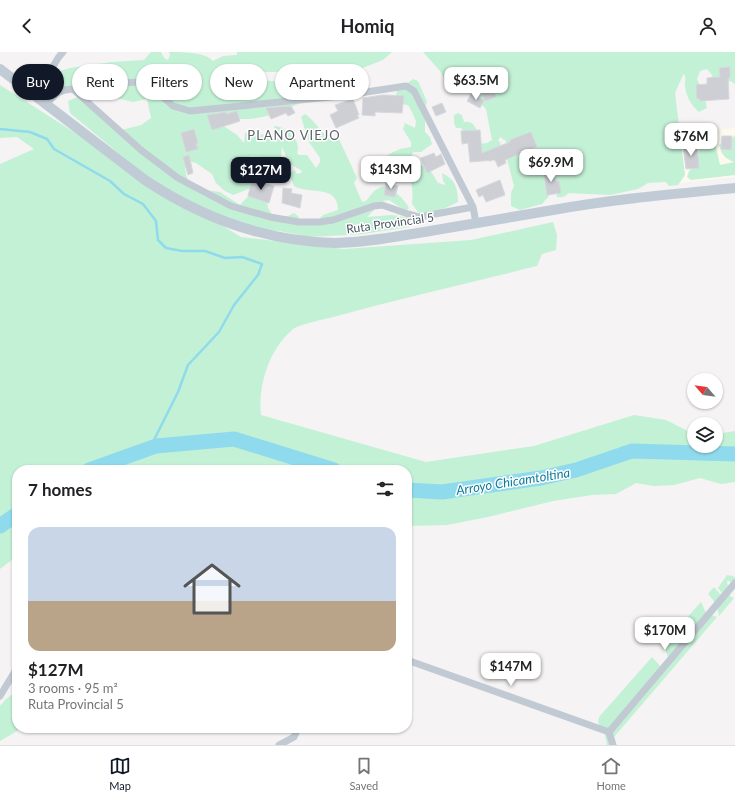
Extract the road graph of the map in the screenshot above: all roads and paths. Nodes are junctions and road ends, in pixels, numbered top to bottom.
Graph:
1 (63, 52) edge
2 (55, 64) edge
3 (0, 69) edge
4 (12, 78) edge
5 (128, 83) edge
6 (72, 90) edge
7 (41, 100) edge
8 (85, 100) edge
9 (46, 104) junction
10 (735, 188) edge
11 (473, 207) junction
12 (476, 223) junction
13 (735, 583) edge
14 (412, 662) edge
15 (12, 676) edge
16 (0, 696) edge
17 (609, 732) junction
18 (296, 733) edge
19 (279, 745) edge
20 (613, 745) edge

1 - 2 street
3 - 4 main road, Ruta Provincial 5
5 - 11 street
6 - 9 street
7 - 9 main road, Ruta Provincial 5
8 - 11 street
9 - 12 main road, Ruta Provincial 5
10 - 12 main road, Ruta Provincial 5
11 - 12 street
13 - 17 street
14 - 17 street
15 - 16 street
17 - 20 street
18 - 19 street

